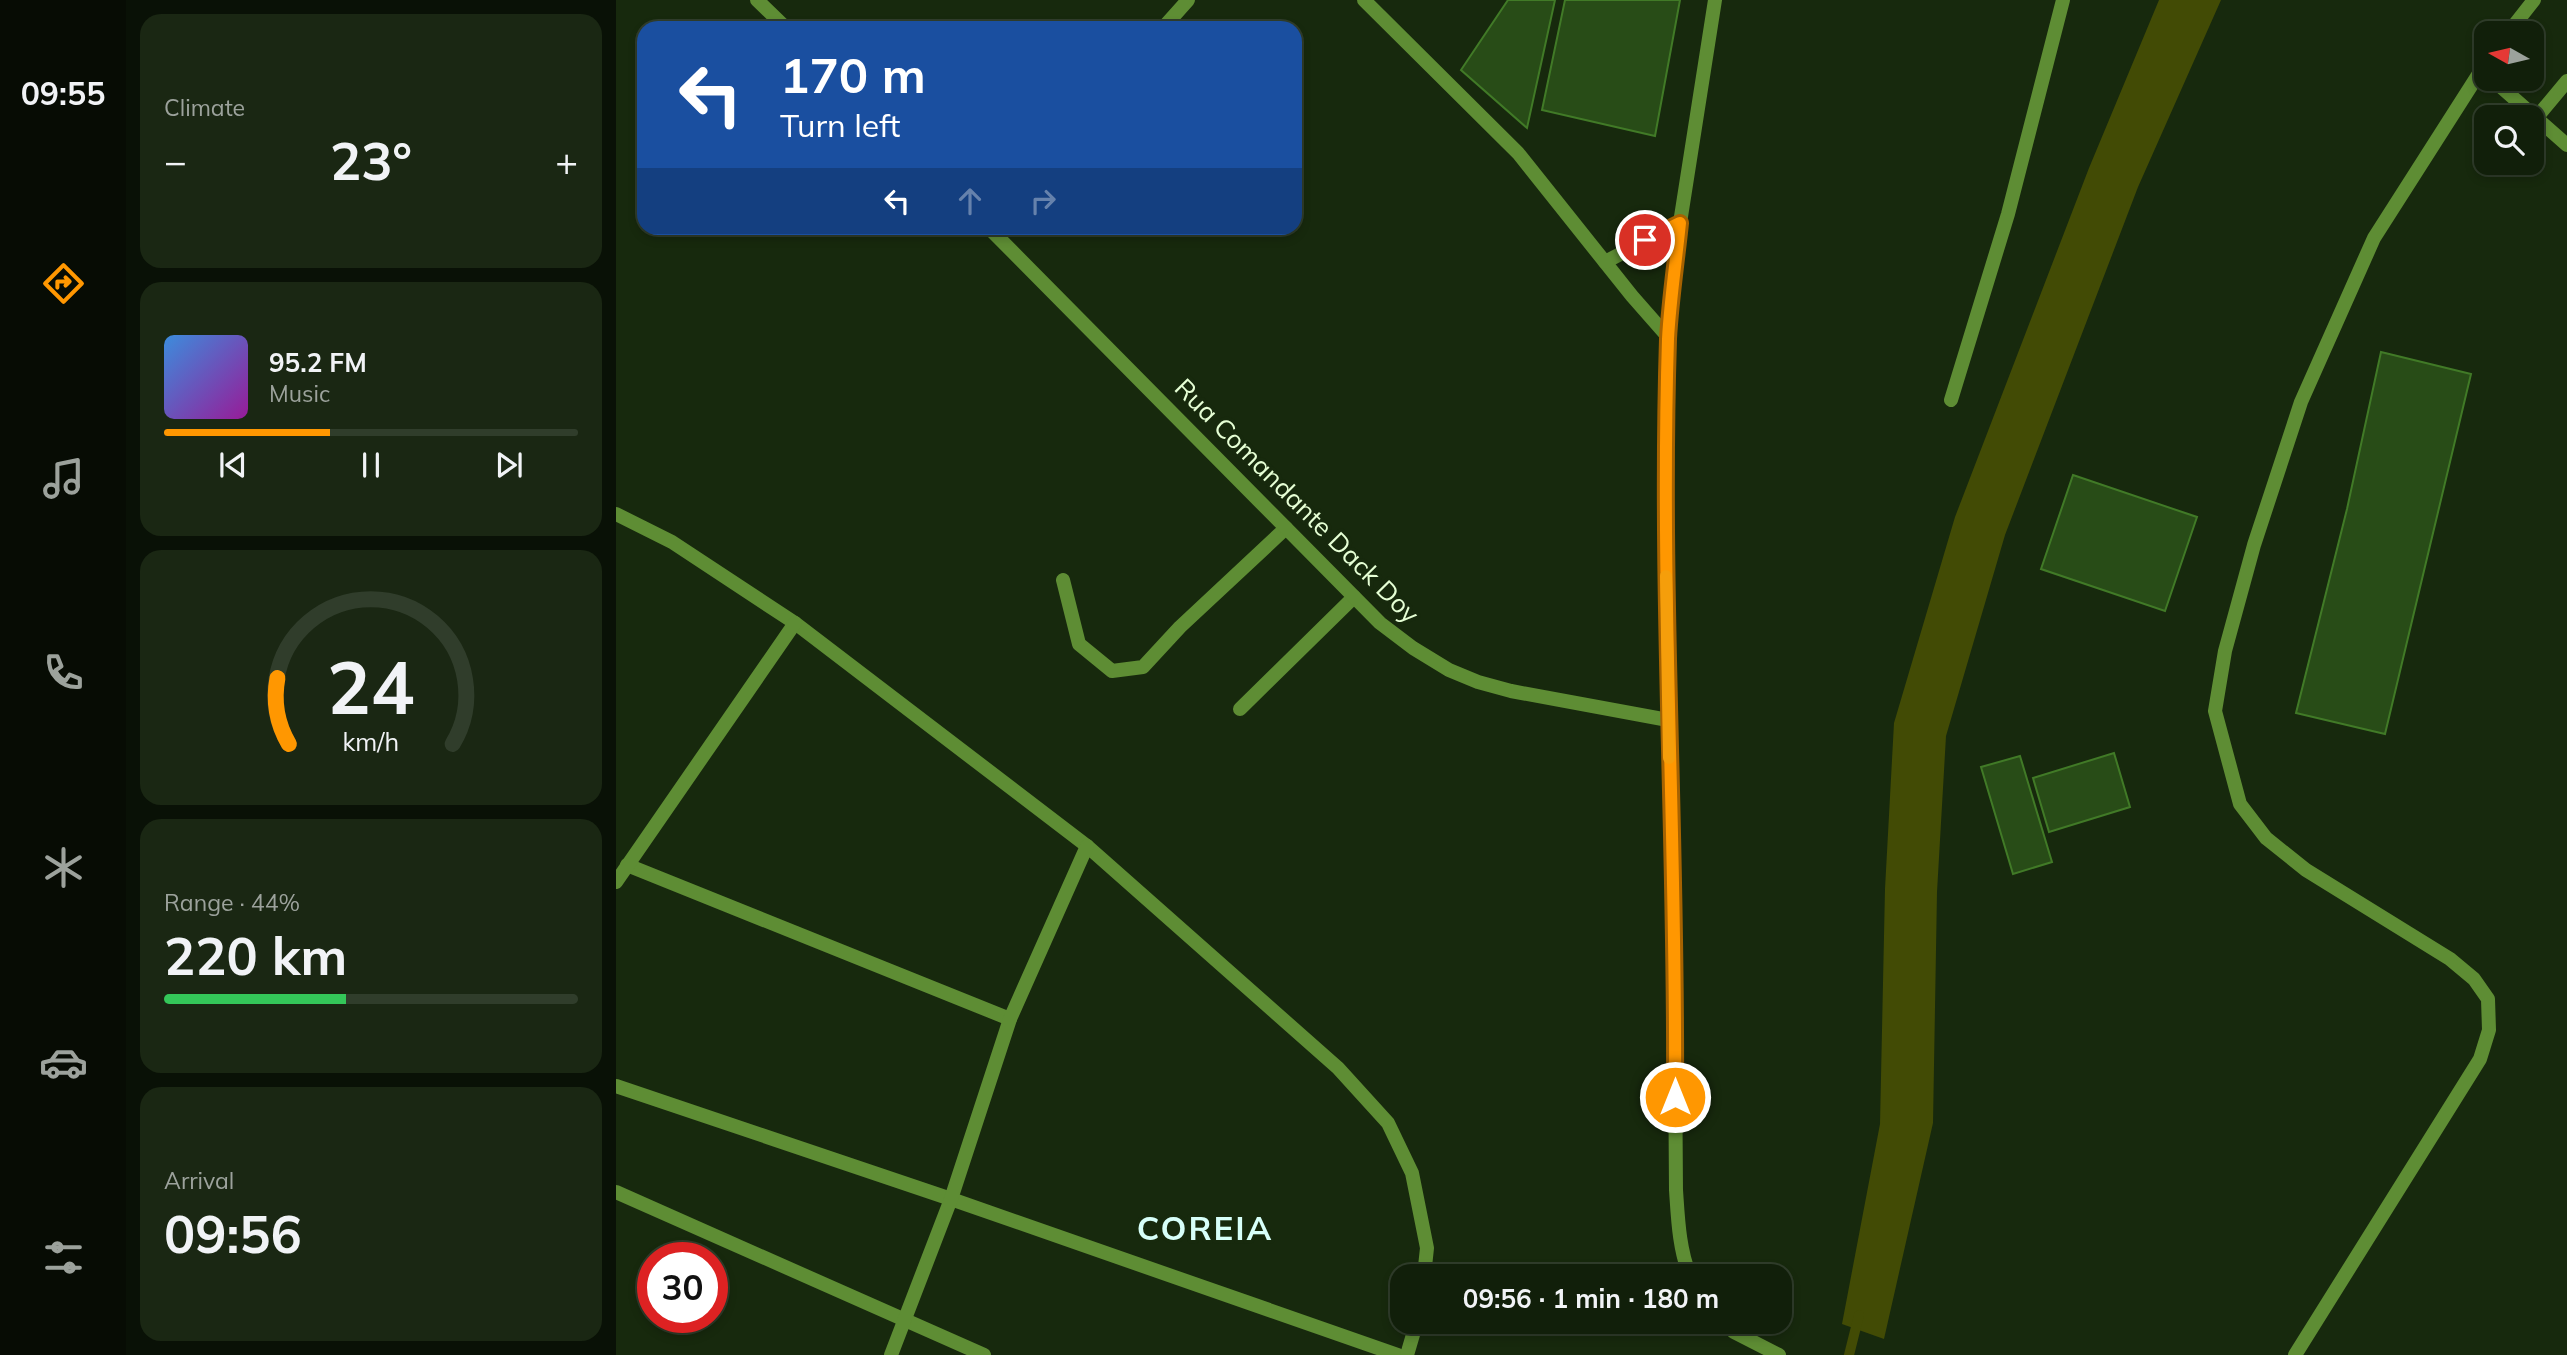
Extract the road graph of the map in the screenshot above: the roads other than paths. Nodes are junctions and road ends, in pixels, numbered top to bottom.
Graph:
1 (757, 0) edge
2 (1188, 0) edge
3 (1364, 0) edge
4 (1715, 0) edge
5 (2063, 0) edge
6 (2534, 0) edge
7 (779, 21) edge
8 (1169, 21) edge
9 (2517, 21) edge
10 (2567, 81) edge
11 (2474, 89) edge
12 (2508, 91) edge
13 (2524, 105) edge
14 (2544, 109) edge
15 (2544, 124) edge
16 (2567, 145) edge
17 (1680, 223) junction
18 (996, 235) edge
19 (1605, 262) junction
20 (1668, 337) junction
21 (1951, 400) dead end
22 (616, 514) edge
23 (1286, 528) junction
24 (1063, 580) dead end
25 (1354, 597) junction
26 (795, 623) junction
27 (1240, 709) dead end
28 (1668, 720) junction
29 (1087, 846) junction
30 (627, 865) junction
31 (616, 882) edge
32 (1010, 1019) junction
33 (616, 1086) edge
34 (616, 1192) edge
35 (951, 1199) junction
36 (1425, 1264) edge
37 (1686, 1264) edge
38 (904, 1321) junction
39 (1413, 1334) edge
40 (1738, 1334) edge
41 (891, 1355) edge
42 (984, 1355) edge
43 (1398, 1355) edge
44 (1407, 1355) edge
45 (1779, 1355) edge
46 (2295, 1355) edge

1 - 7 street
2 - 8 street
3 - 19 street
4 - 17 street
5 - 21 street
6 - 9 street
10 - 14 street
11 - 46 street
12 - 13 street
15 - 16 street
17 - 19 street
17 - 20 street
18 - 23 street, Rua Comandante Dack Doy
19 - 20 street
20 - 28 street
22 - 26 street
23 - 24 street
23 - 25 street, Rua Comandante Dack Doy
25 - 27 street
25 - 28 street, Rua Comandante Dack Doy
26 - 29 street
26 - 30 street
28 - 37 street
29 - 32 street
29 - 36 street
30 - 31 street
30 - 32 street
32 - 35 street
33 - 35 street
34 - 38 street
35 - 38 street
35 - 43 street
38 - 41 street
38 - 42 street
39 - 44 street
40 - 45 street

